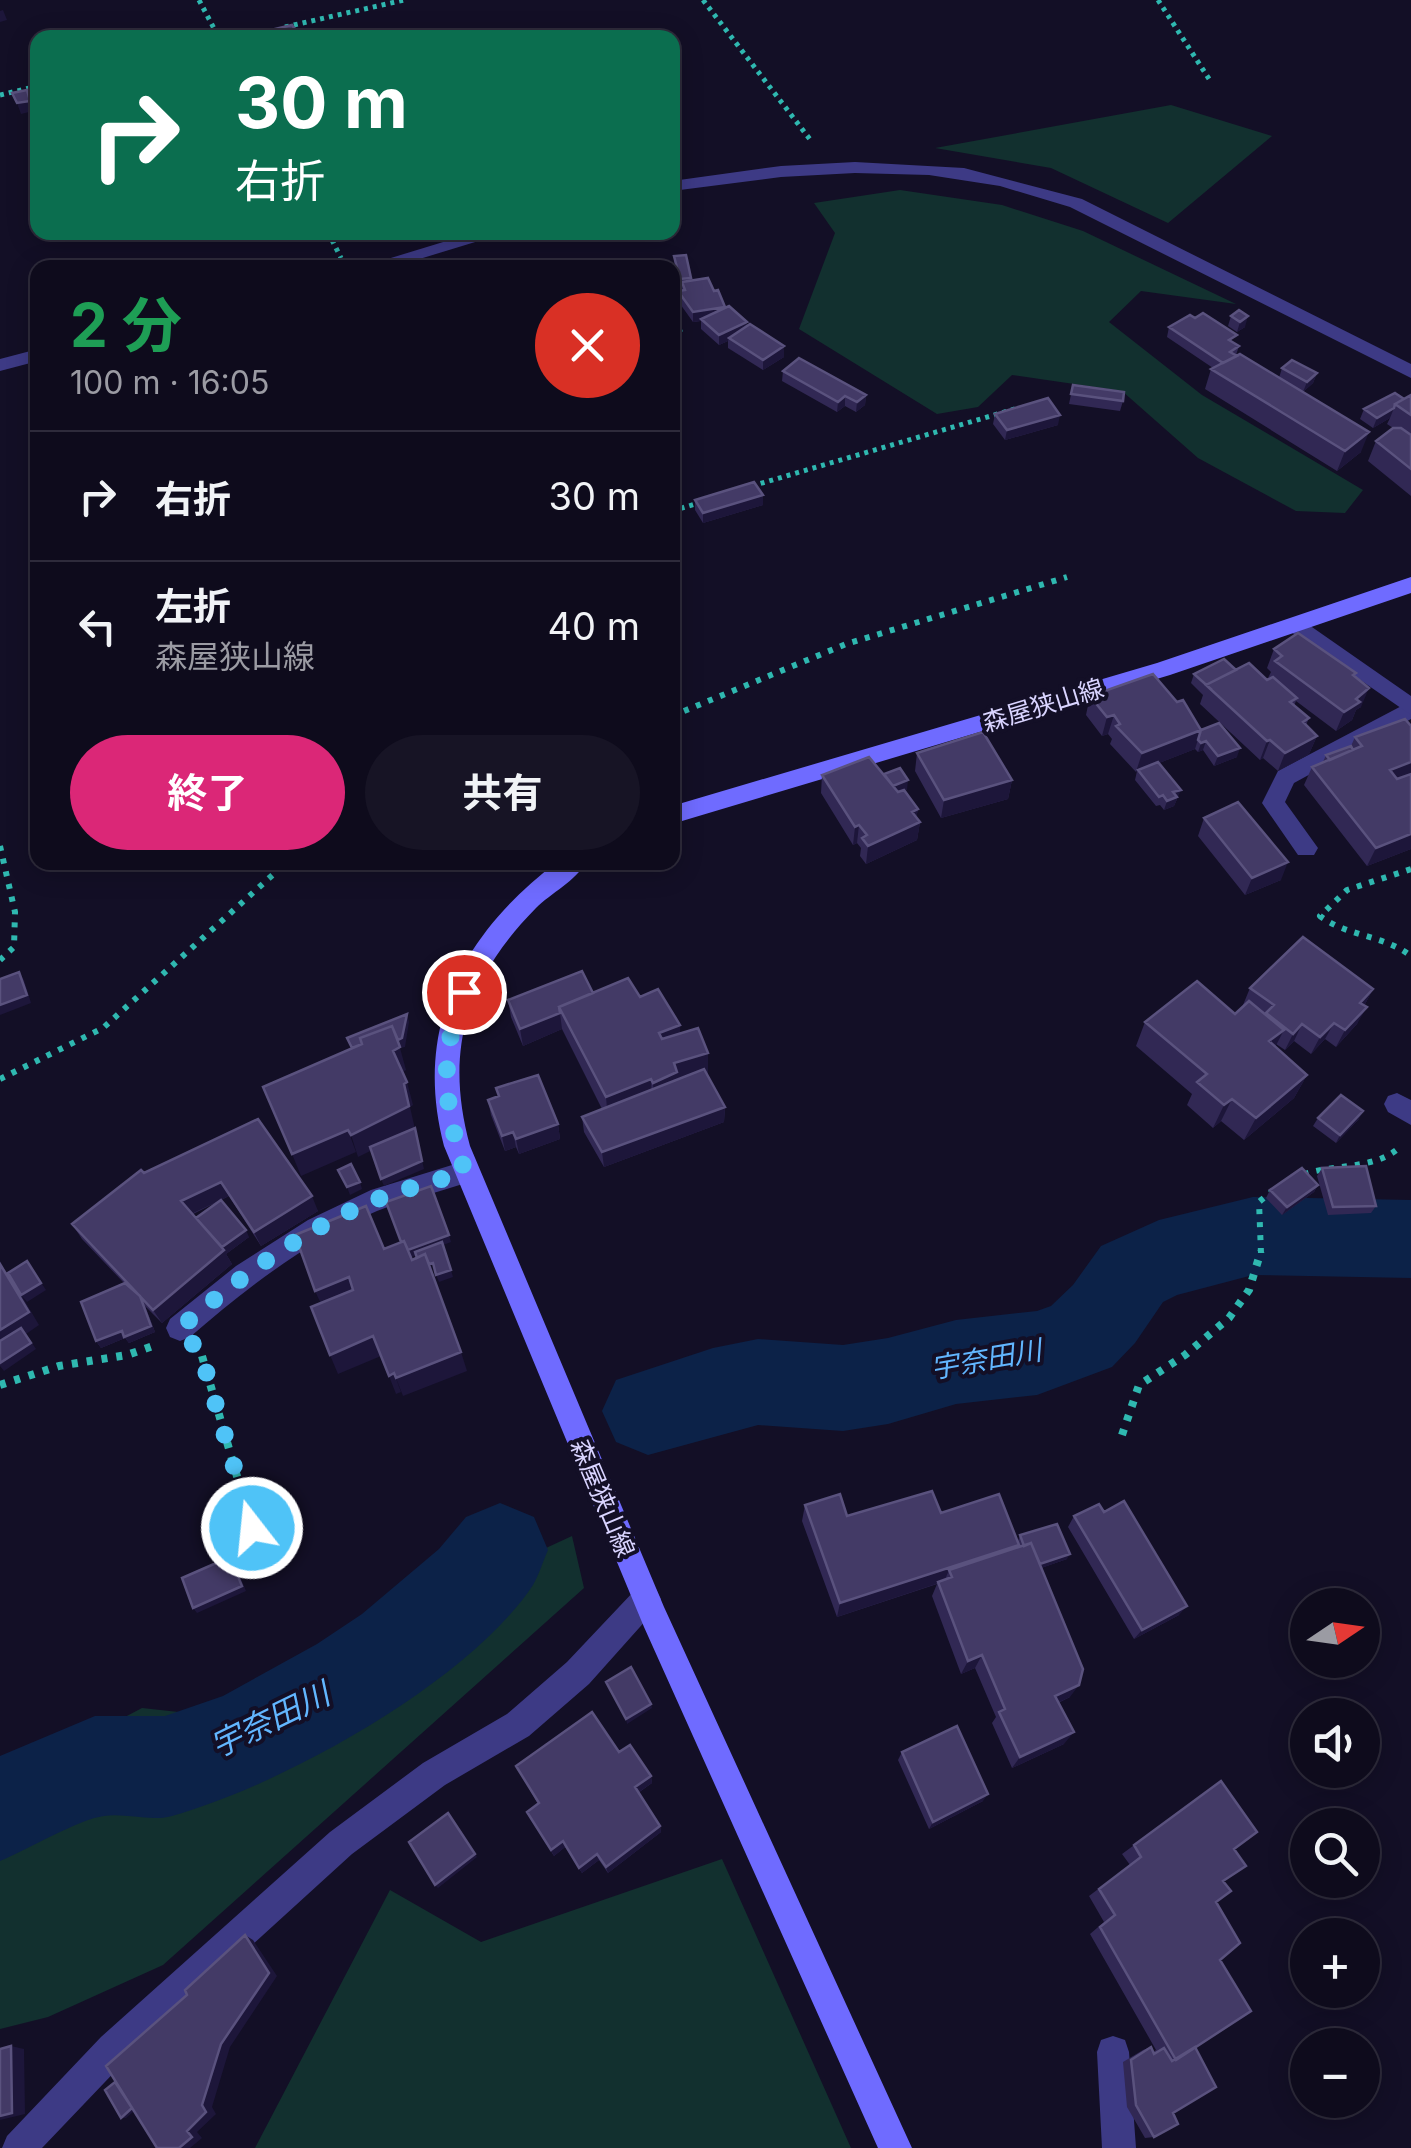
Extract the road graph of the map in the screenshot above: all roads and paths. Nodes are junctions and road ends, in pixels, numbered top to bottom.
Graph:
1 (198, 0) edge
2 (404, 0) edge
3 (703, 0) edge
4 (1158, 0) edge
5 (215, 30) edge
6 (275, 30) edge
7 (1212, 82) dead end
8 (30, 88) edge
9 (0, 95) edge
10 (834, 171) junction
11 (680, 185) edge
12 (470, 240) edge
13 (396, 260) edge
14 (30, 357) edge
15 (0, 365) edge
16 (1411, 372) edge
17 (1023, 406) edge
18 (747, 488) edge
19 (710, 499) edge
20 (680, 508) edge
21 (1068, 577) dead end
22 (1411, 585) edge
23 (1299, 626) junction
24 (1411, 708) edge
25 (680, 713) edge
26 (680, 813) edge
27 (0, 846) edge
28 (1306, 848) dead end
29 (1411, 869) edge
30 (278, 870) edge
31 (566, 870) edge
32 (1411, 956) edge
33 (0, 960) edge
34 (0, 1079) edge
35 (1411, 1136) edge
36 (465, 1172) junction
37 (180, 1328) junction
38 (0, 1385) edge
39 (1122, 1435) dead end
40 (252, 1528) dead end
41 (646, 1599) junction
42 (1113, 2052) dead end
43 (19, 2148) edge
44 (895, 2148) edge
45 (1119, 2148) edge

1 - 5 path
2 - 6 path
3 - 10 path
4 - 7 path
8 - 9 path
10 - 11 street
10 - 16 street
12 - 13 street
14 - 15 street
17 - 18 path
19 - 20 path
21 - 25 path
22 - 23 main road, 森屋狭山線
23 - 24 street
23 - 26 main road, 森屋狭山線
24 - 28 street
27 - 33 path
29 - 32 path
30 - 34 path
31 - 36 main road, 森屋狭山線
35 - 39 path
36 - 37 street
36 - 41 main road, 森屋狭山線
37 - 38 path
37 - 40 path
41 - 43 street
41 - 44 main road, 森屋狭山線
42 - 45 street

